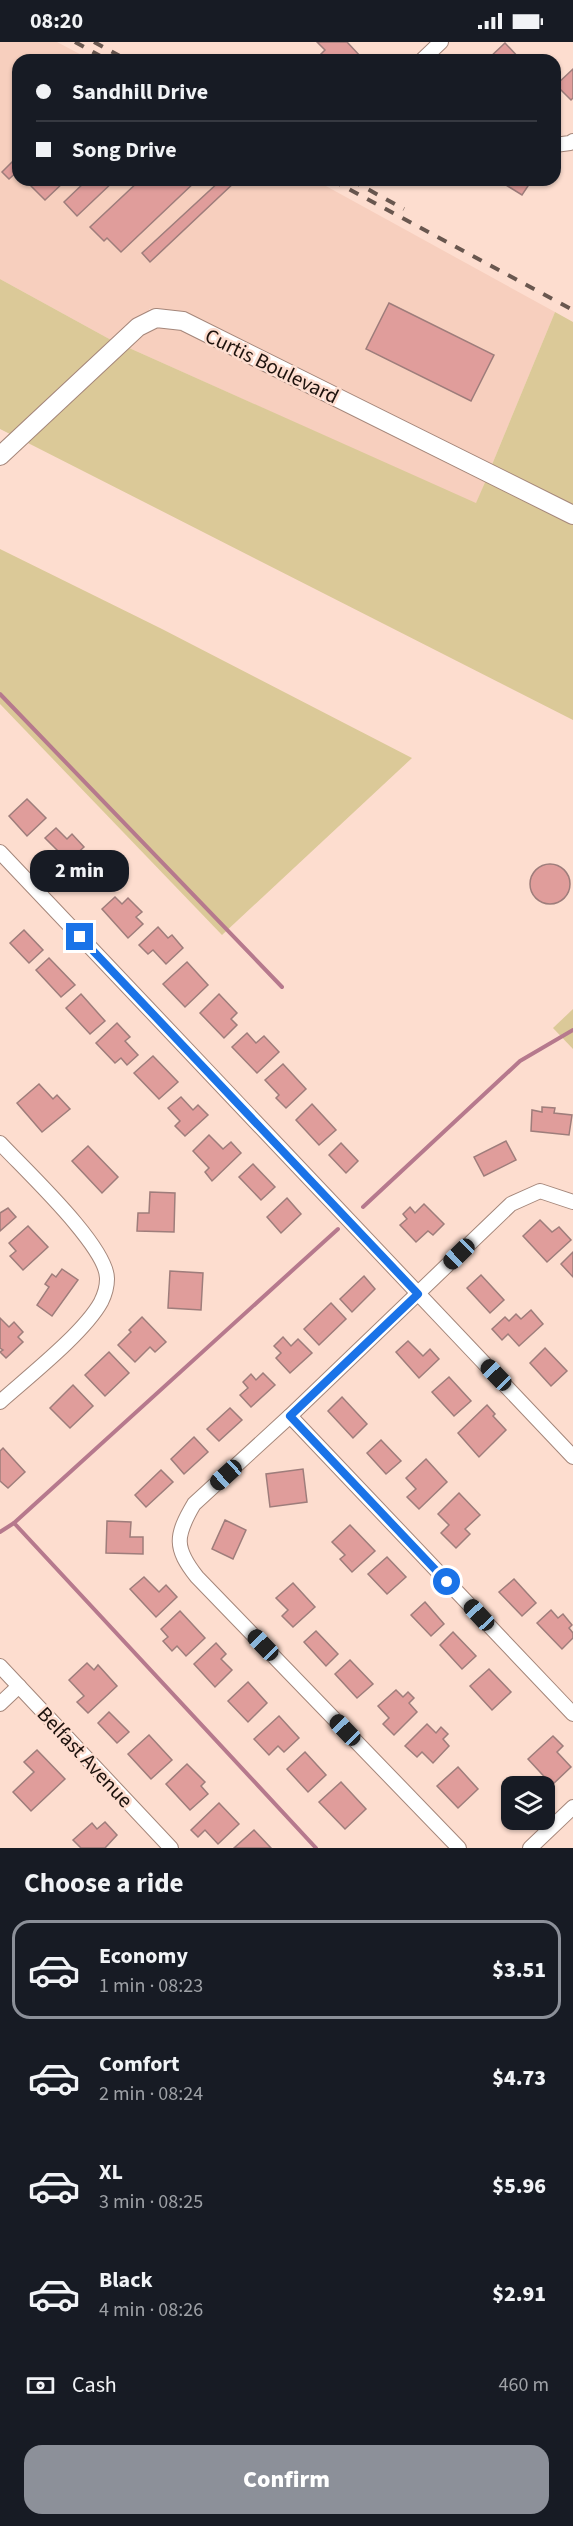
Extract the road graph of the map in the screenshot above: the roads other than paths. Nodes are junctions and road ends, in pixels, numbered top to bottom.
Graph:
1 (0, 456) edge
2 (573, 515) edge
3 (0, 852) edge
4 (0, 1143) edge
5 (573, 1202) edge
6 (418, 1294) junction
7 (0, 1402) edge
8 (290, 1416) junction
9 (573, 1457) edge
10 (0, 1666) edge
11 (19, 1686) junction
12 (0, 1704) edge
13 (573, 1714) edge
14 (573, 1807) edge
15 (168, 1847) edge
16 (459, 1848) edge
17 (530, 1848) edge

1 - 2 street, Curtis Boulevard
3 - 6 street
4 - 7 street
5 - 6 street
6 - 8 street
6 - 9 street
8 - 13 street
8 - 16 street
10 - 11 street, Belfast Avenue
11 - 12 street
11 - 15 street, Belfast Avenue
14 - 17 street

